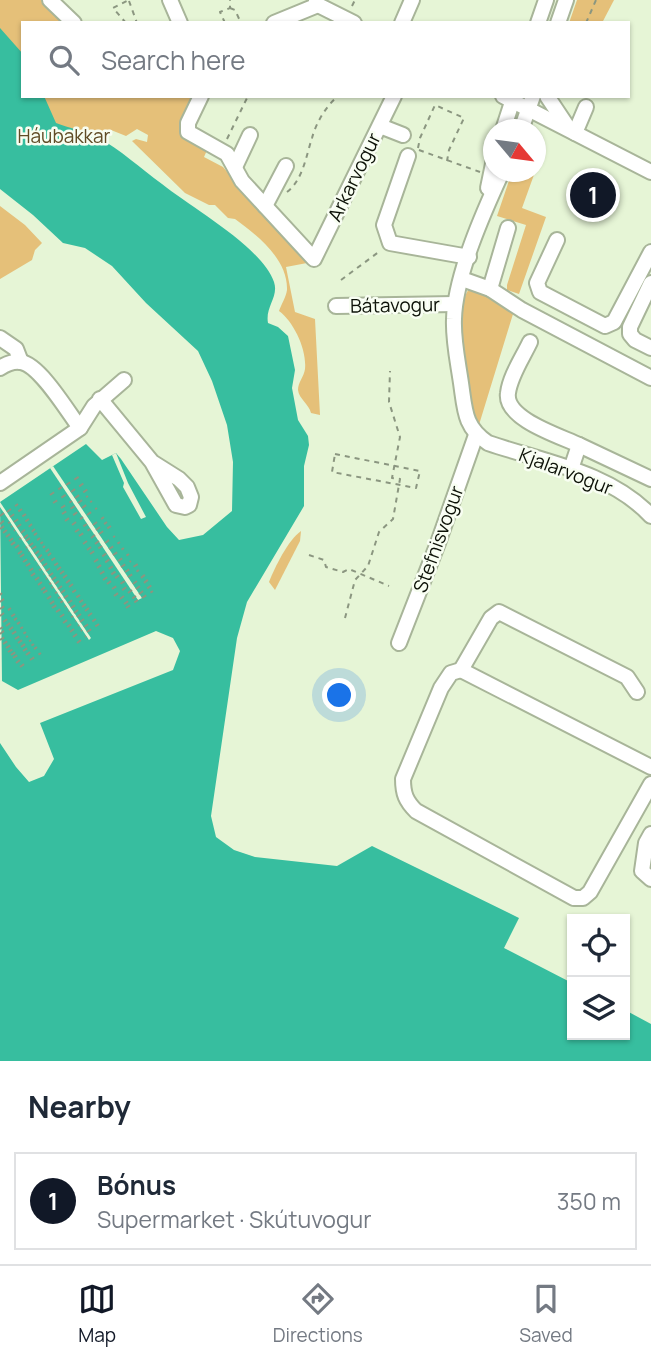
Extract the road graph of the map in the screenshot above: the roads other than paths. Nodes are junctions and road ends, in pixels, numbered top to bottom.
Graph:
1 (50, 0) edge
2 (170, 0) edge
3 (412, 0) edge
4 (546, 0) edge
5 (566, 0) edge
6 (317, 2) edge
7 (72, 21) edge
8 (179, 21) edge
9 (278, 21) edge
10 (350, 21) edge
11 (403, 21) edge
12 (539, 21) edge
13 (559, 21) edge
14 (200, 98) edge
15 (393, 98) edge
16 (510, 98) edge
17 (548, 98) edge
18 (531, 103) edge
19 (586, 107) dead end
20 (505, 119) edge
21 (380, 126) junction
22 (572, 131) junction
23 (250, 135) dead end
24 (403, 135) dead end
25 (413, 153) road end
26 (286, 166) dead end
27 (235, 167) junction
28 (651, 172) edge
29 (489, 182) edge
30 (497, 182) edge
31 (265, 206) junction
32 (484, 210) junction
33 (508, 228) dead end
34 (557, 240) dead end
35 (651, 252) edge
36 (469, 257) junction
37 (462, 279) junction
38 (651, 283) edge
39 (490, 289) junction
40 (455, 304) junction
41 (336, 306) dead end
42 (0, 338) edge
43 (530, 342) dead end
44 (651, 348) edge
45 (21, 362) junction
46 (0, 368) edge
47 (651, 378) edge
48 (124, 380) dead end
49 (100, 399) junction
50 (80, 428) junction
51 (476, 435) junction
52 (579, 445) junction
53 (152, 462) dead end
54 (570, 469) junction
55 (651, 479) edge
56 (0, 483) edge
57 (651, 516) edge
58 (399, 643) dead end
59 (461, 670) junction
60 (637, 692) dead end
61 (651, 767) edge
62 (651, 785) edge
63 (651, 834) edge
64 (651, 879) edge

1 - 7 street
2 - 8 street
3 - 11 street
4 - 12 street
5 - 13 street
6 - 9 street
6 - 10 street
14 - 27 street
15 - 21 street, Arkarvogur
16 - 18 street
16 - 20 street
17 - 22 street
18 - 22 street
19 - 22 street
21 - 24 street
21 - 31 street, Arkarvogur
22 - 28 street
23 - 27 street
25 - 36 street
26 - 31 street
27 - 31 street
29 - 32 street
30 - 32 street
32 - 36 street
33 - 39 street
34 - 35 street
36 - 37 street
37 - 39 street
37 - 40 street
38 - 44 street
39 - 47 street
40 - 41 street, Bátavogur
40 - 51 street
42 - 45 street
43 - 52 street
45 - 46 street
45 - 50 street
48 - 49 street
49 - 50 street
49 - 53 street
50 - 56 street
51 - 54 street, Kjalarvogur
51 - 58 street, Stefnisvogur
52 - 54 street
52 - 55 street
54 - 57 street, Kjalarvogur
59 - 60 street
59 - 61 street
59 - 62 street
63 - 64 street

